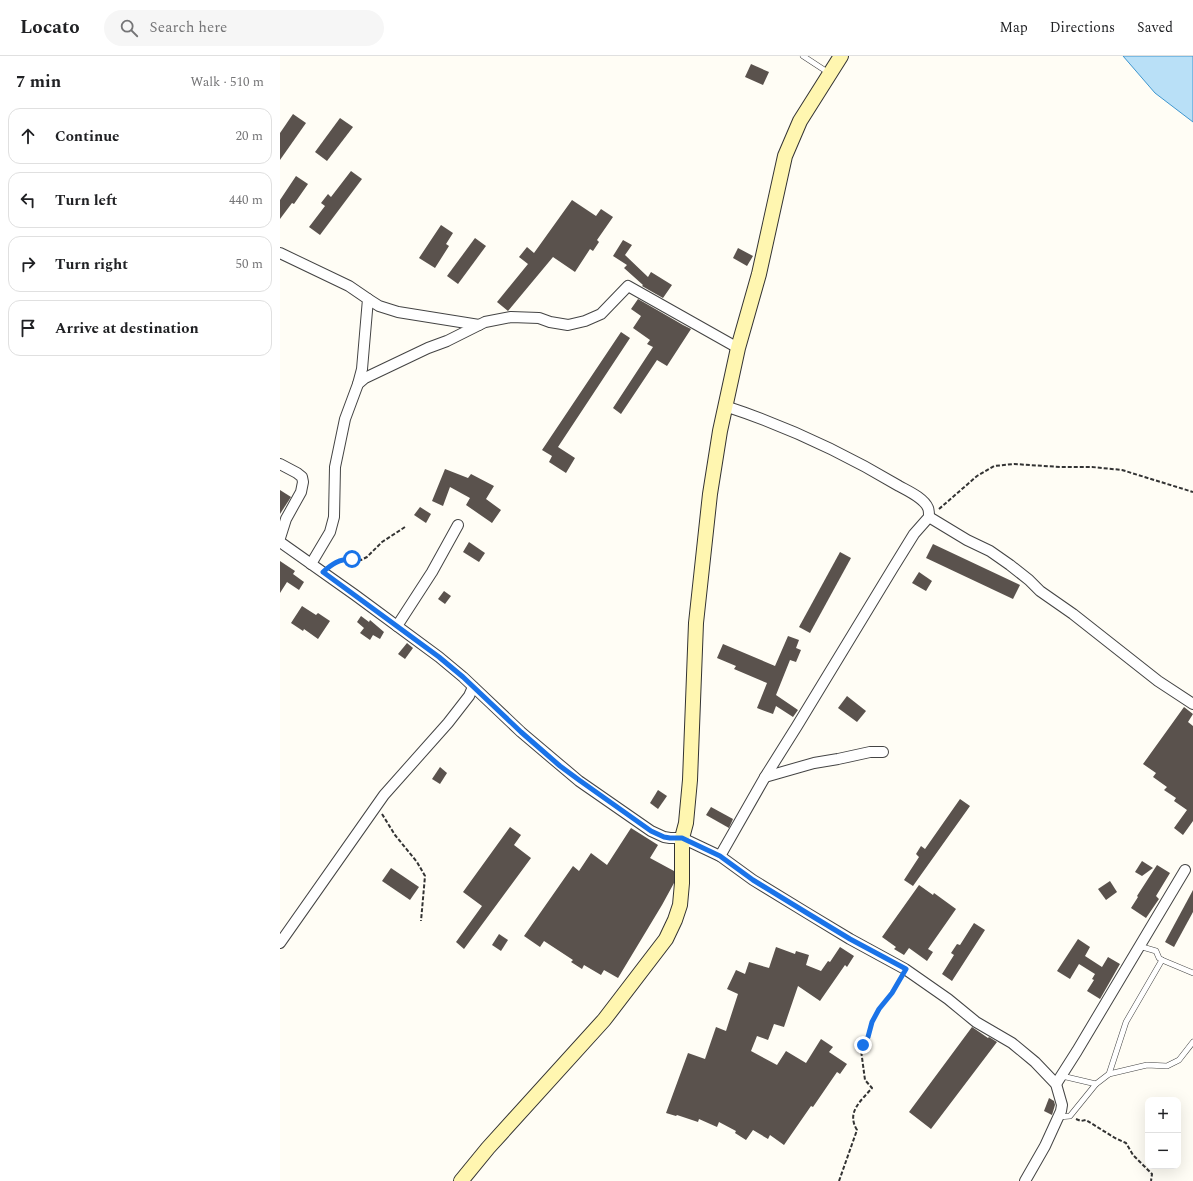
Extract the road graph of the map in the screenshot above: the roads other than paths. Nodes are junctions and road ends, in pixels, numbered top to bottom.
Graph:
1 (803, 56) edge
2 (841, 56) edge
3 (830, 74) junction
4 (280, 253) edge
5 (368, 299) junction
6 (478, 325) junction
7 (738, 348) junction
8 (358, 384) junction
9 (725, 406) junction
10 (280, 464) edge
11 (929, 517) junction
12 (458, 525) dead end
13 (280, 538) edge
14 (280, 542) edge
15 (311, 564) junction
16 (397, 626) junction
17 (473, 687) junction
18 (1193, 704) edge
19 (884, 752) dead end
20 (765, 777) junction
21 (682, 838) junction
22 (720, 856) junction
23 (1185, 870) dead end
24 (280, 943) edge
25 (1139, 946) junction
26 (1162, 960) junction
27 (1193, 973) edge
28 (1193, 1042) edge
29 (1109, 1074) junction
30 (1059, 1080) junction
31 (1096, 1084) junction
32 (1059, 1117) junction
33 (461, 1181) edge
34 (1025, 1181) edge

1 - 3 lane
2 - 3 street
3 - 7 street
4 - 5 street
5 - 6 street
5 - 8 street
6 - 7 street
6 - 8 street
7 - 9 street
8 - 15 street
9 - 11 street
9 - 21 street
10 - 13 street
11 - 18 street
11 - 20 street
12 - 16 street
14 - 15 street
15 - 16 street
16 - 17 street
17 - 21 street
17 - 24 street
19 - 20 street
20 - 22 street
21 - 22 street
21 - 33 street
22 - 30 street
23 - 25 street
25 - 26 lane
25 - 30 street
26 - 27 lane
26 - 29 lane
28 - 29 lane
29 - 31 lane
30 - 31 lane
30 - 32 street
31 - 32 lane
32 - 34 street

